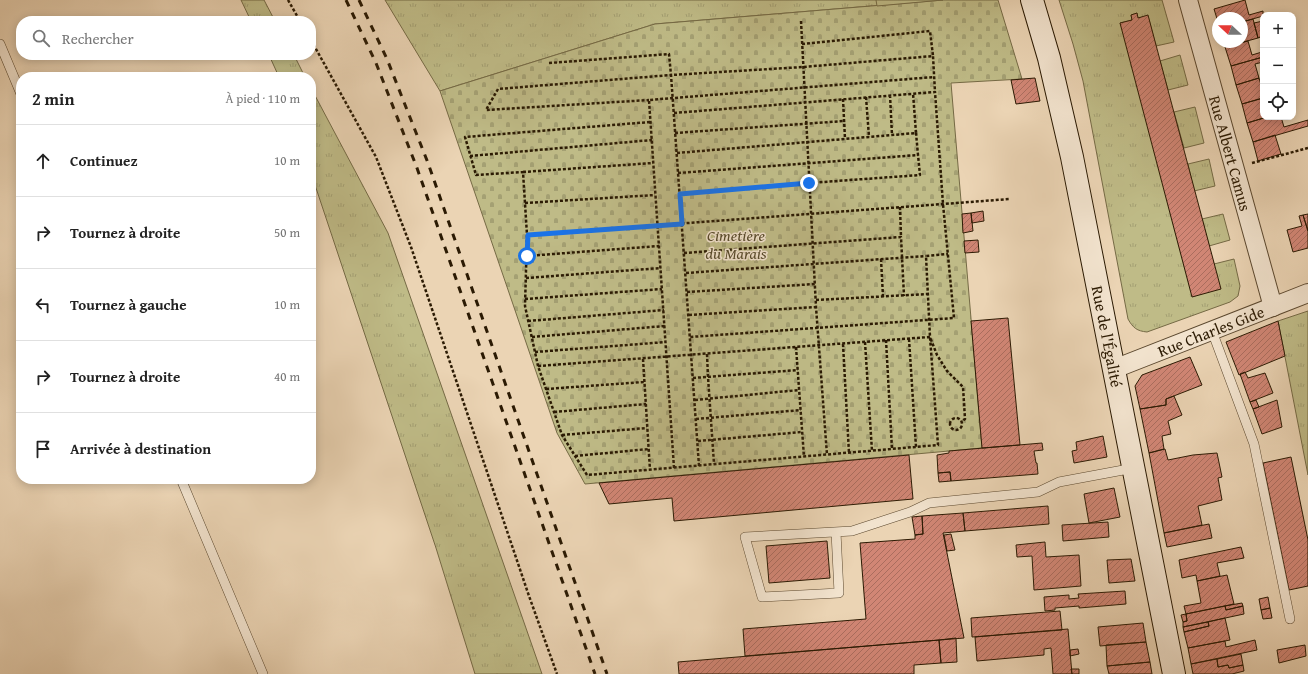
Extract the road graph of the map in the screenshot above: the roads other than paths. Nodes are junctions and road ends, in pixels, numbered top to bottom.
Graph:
1 (1032, 0) edge
2 (1188, 0) edge
3 (0, 44) edge
4 (16, 82) edge
5 (1308, 293) edge
6 (1273, 307) junction
7 (1212, 331) junction
8 (1114, 369) junction
9 (1134, 468) junction
10 (184, 484) edge
11 (836, 532) junction
12 (1290, 619) dead end
13 (264, 674) edge
14 (1174, 674) edge

1 - 8 street, Rue de l'Égalité
2 - 6 street, Rue Albert Camus
3 - 4 lane
5 - 6 street, Rue Charles Gide
6 - 7 street, Rue Charles Gide
7 - 8 street, Rue Charles Gide
7 - 12 lane
8 - 9 street, Rue de l'Égalité
9 - 11 lane
9 - 14 street, Rue de l'Égalité
10 - 13 lane
11 - 11 lane

